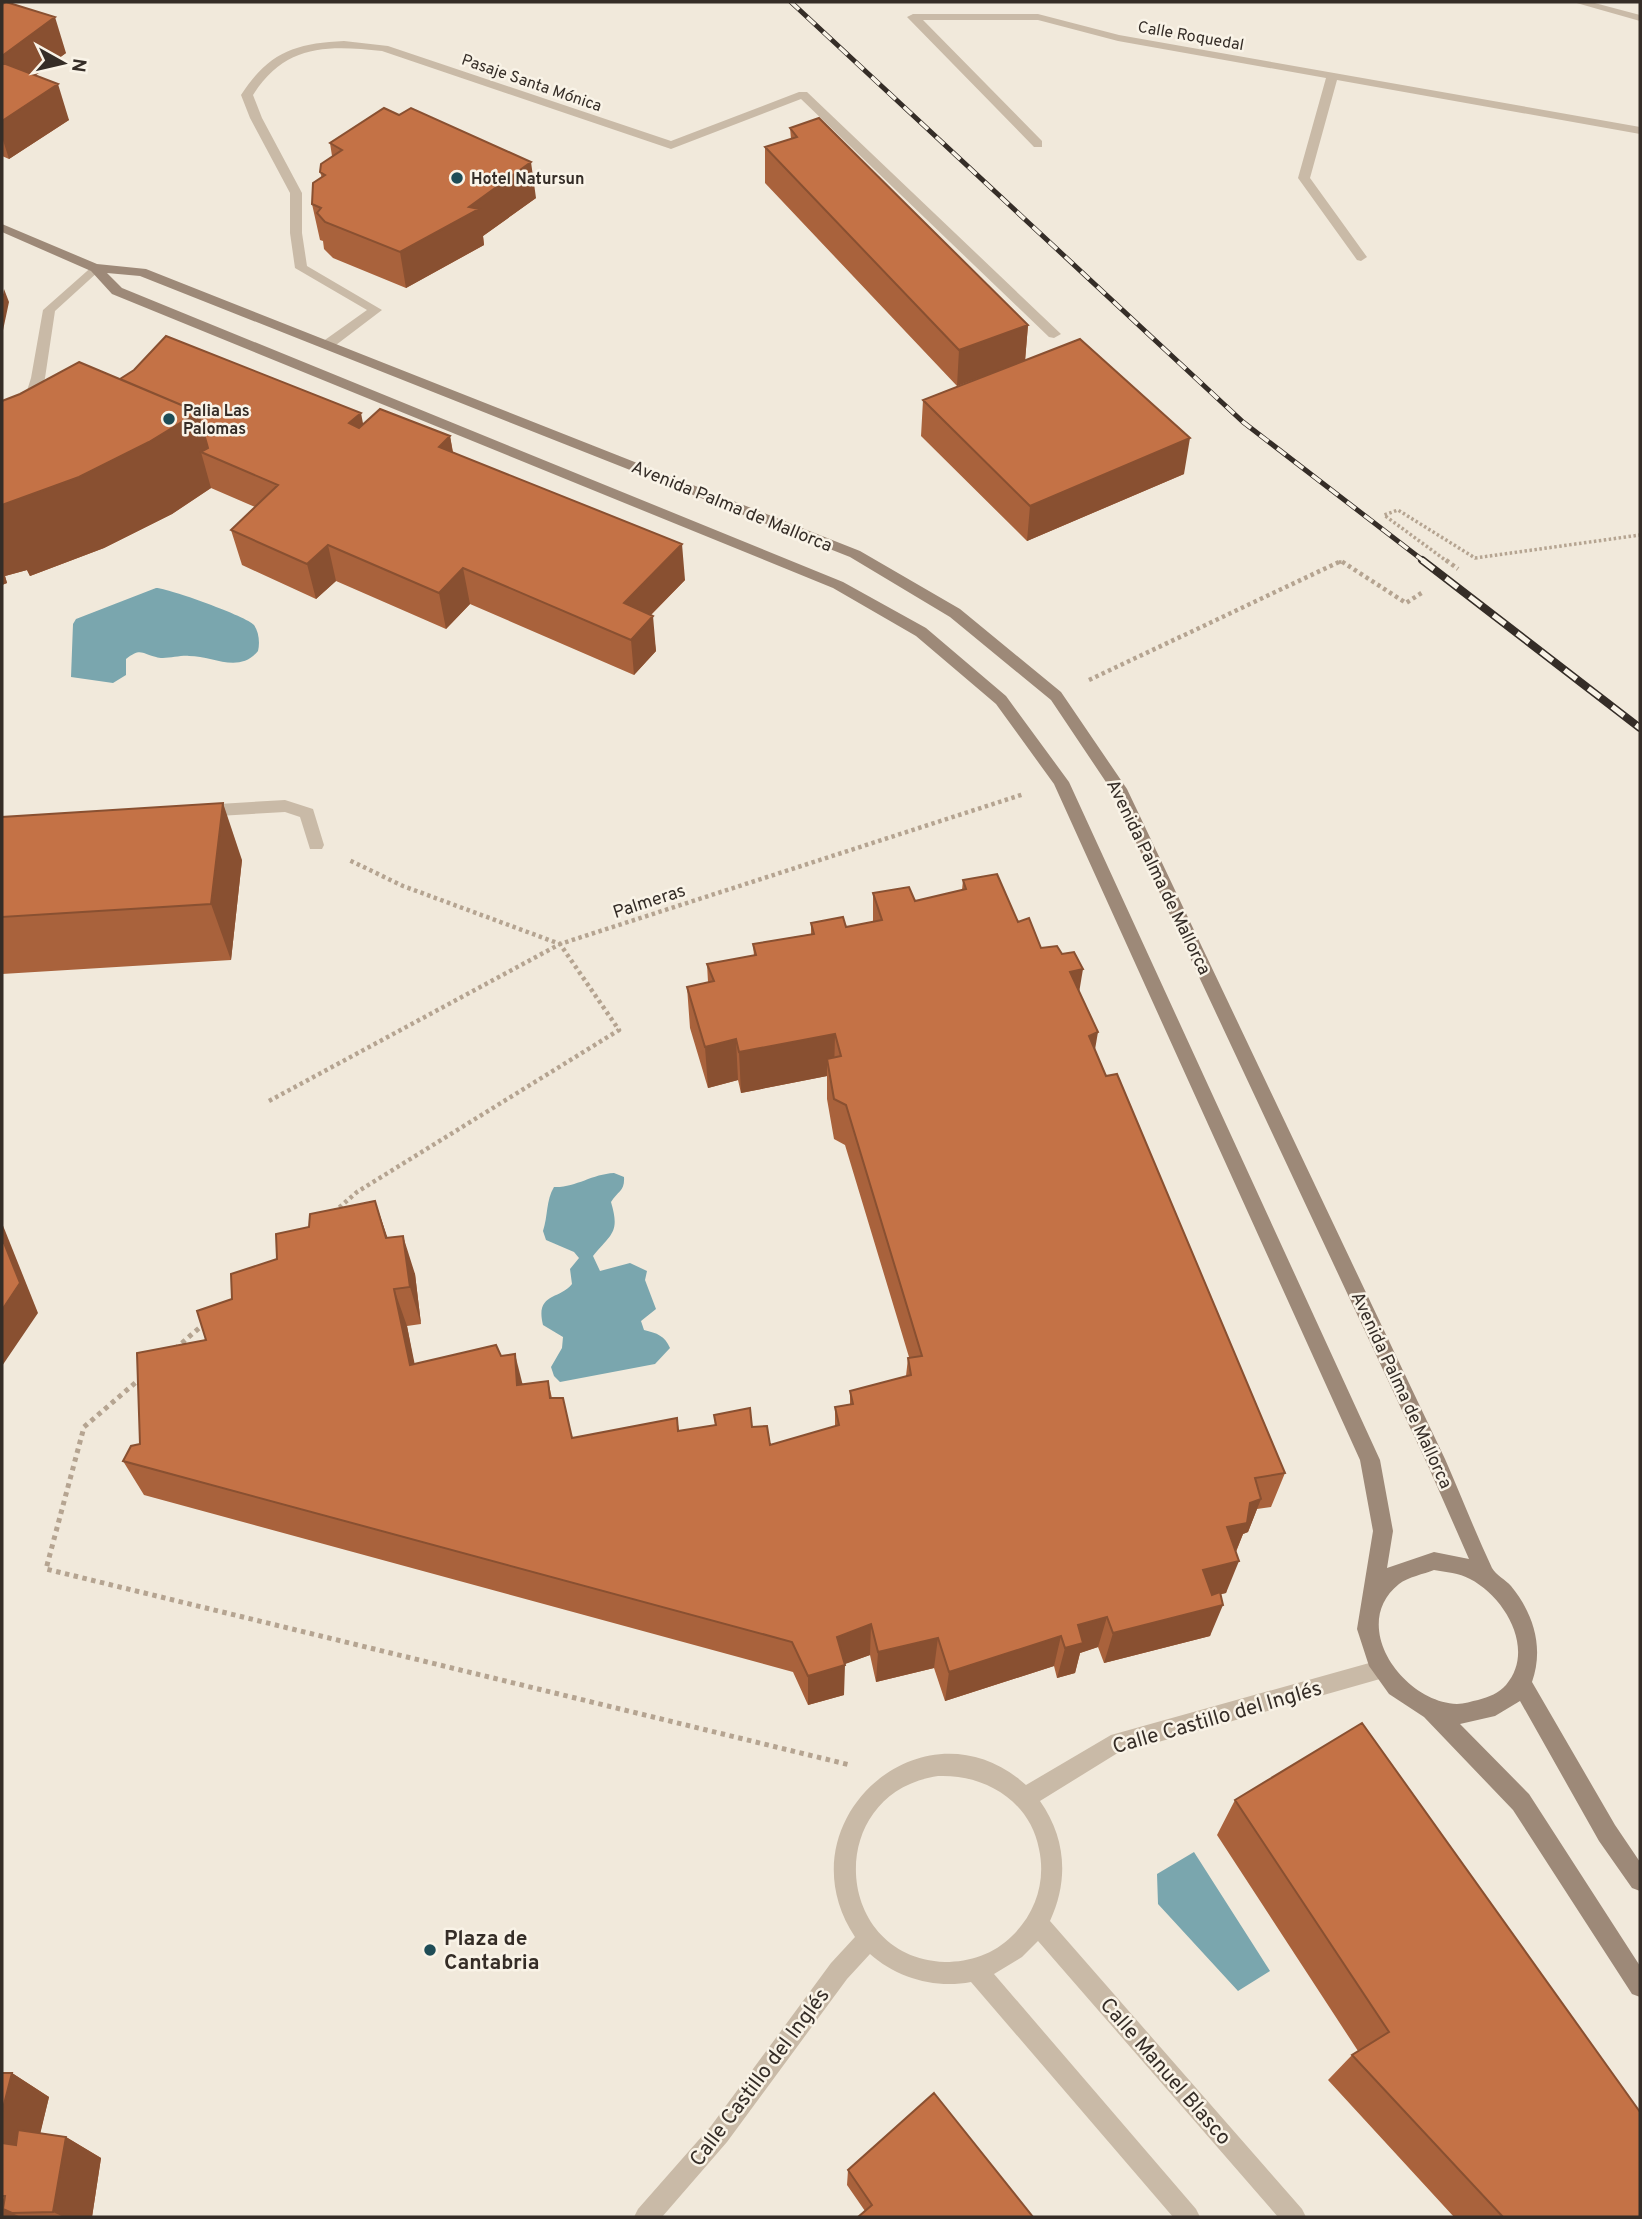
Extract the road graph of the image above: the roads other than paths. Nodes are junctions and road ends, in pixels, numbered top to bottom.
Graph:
1 (1579, 2) edge
2 (1640, 19) edge
3 (1332, 76) junction
4 (1640, 131) edge
5 (1038, 144) dead end
6 (2, 228) edge
7 (1361, 257) dead end
8 (95, 268) junction
9 (1054, 334) dead end
10 (327, 345) junction
11 (2, 432) edge
12 (191, 812) edge
13 (316, 845) road end
14 (1486, 1576) junction
15 (1373, 1595) junction
16 (1380, 1670) junction
17 (1521, 1683) junction
18 (1432, 1710) junction
19 (1023, 1799) junction
20 (1640, 1880) edge
21 (1038, 1924) junction
22 (871, 1936) junction
23 (977, 1971) junction
24 (1640, 1986) edge
25 (646, 2217) edge
26 (1188, 2217) edge
27 (1294, 2217) edge

1 - 2 street
3 - 4 street, Calle Roquedal
3 - 5 street, Calle Roquedal
3 - 7 street
6 - 8 main road
8 - 10 main road, Avenida Palma de Mallorca
8 - 11 street
8 - 15 main road, Avenida Palma de Mallorca
9 - 10 street, Pasaje Santa Mónica
10 - 14 main road, Avenida Palma de Mallorca
12 - 13 street
14 - 15 main road
14 - 17 main road
15 - 16 main road
16 - 18 main road
16 - 19 street, Calle Castillo del Inglés
17 - 18 main road
17 - 20 main road
18 - 24 main road
19 - 21 street
19 - 22 street
21 - 23 street
21 - 27 street, Calle Manuel Blasco
22 - 23 street
22 - 25 street, Calle Castillo del Inglés
23 - 26 street

